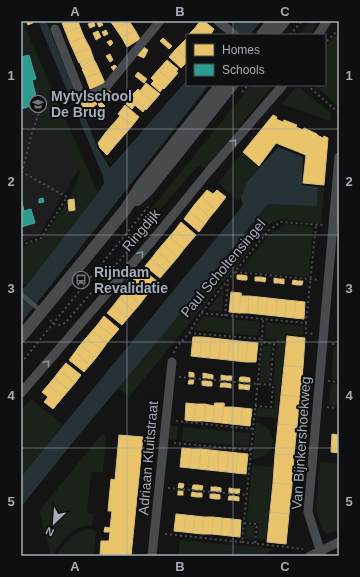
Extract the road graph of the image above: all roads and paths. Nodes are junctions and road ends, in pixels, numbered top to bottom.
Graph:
1 (160, 21) edge
2 (273, 21) edge
3 (284, 21) edge
4 (302, 21) edge
5 (327, 21) edge
6 (221, 23) edge
7 (339, 29) edge
8 (55, 30) dead end
9 (234, 34) edge
10 (263, 34) edge
11 (274, 34) edge
12 (291, 34) edge
13 (319, 34) edge
14 (326, 42) edge
15 (220, 86) edge
16 (231, 86) edge
17 (282, 86) edge
18 (308, 86) edge
19 (41, 107) dead end
20 (339, 113) edge
21 (339, 157) edge
22 (126, 210) junction
23 (152, 223) dead end
24 (316, 225) junction
25 (333, 226) junction
26 (21, 245) edge
27 (234, 272) junction
28 (228, 279) junction
29 (311, 279) junction
30 (328, 280) junction
31 (21, 294) edge
32 (40, 310) junction
33 (201, 313) junction
34 (225, 316) junction
35 (263, 319) junction
36 (306, 323) junction
37 (189, 333) junction
38 (324, 335) junction
39 (21, 337) edge
40 (262, 338) junction
41 (261, 342) junction
42 (332, 344) dead end
43 (339, 345) edge
44 (172, 362) joint
45 (21, 363) edge
46 (170, 376) junction
47 (328, 381) dead end
48 (339, 382) edge
49 (257, 384) junction
50 (270, 385) junction
51 (21, 393) edge
52 (255, 406) junction
53 (326, 407) dead end
54 (339, 408) edge
55 (165, 420) junction
56 (252, 429) junction
57 (164, 442) junction
58 (251, 450) junction
59 (160, 487) junction
60 (247, 495) junction
61 (244, 523) junction
62 (155, 533) junction
63 (242, 542) junction
64 (339, 542) edge
65 (255, 544) junction
66 (320, 554) edge
67 (152, 556) edge
68 (310, 556) edge

1 - 8 street
2 - 10 street
3 - 11 street
4 - 12 path
5 - 13 street
6 - 9 street
7 - 14 path
15 - 22 street, Ringdijk
16 - 22 street, Ringdijk
51 -> 17 street, Ringdijk
18 - 20 path
19 - 26 path
21 - 25 street, Van Bijnkershoekweg
22 - 32 street, Ringdijk
23 - 45 path
24 - 25 path, Paul Scholtensingel
24 - 27 path, Paul Scholtensingel
24 - 29 path
25 - 30 street, Van Bijnkershoekweg
27 - 28 path, Paul Scholtensingel
27 - 29 path
28 - 33 path, Paul Scholtensingel
28 - 34 path
29 - 30 path
29 - 36 path
30 - 38 street, Van Bijnkershoekweg
31 - 32 lane
32 - 39 street, Ringdijk
33 - 34 path
33 - 37 path, Paul Scholtensingel
34 - 35 path
35 - 36 path
35 - 40 path
36 - 38 path
37 - 40 path
37 - 44 path, Paul Scholtensingel
38 - 66 street, Van Bijnkershoekweg
40 - 41 path
41 - 49 path
41 - 50 path
42 - 43 path
44 - 46 street, Adriaan Kluitstraat
46 - 49 path
46 - 55 street, Adriaan Kluitstraat
47 - 48 path
49 - 50 path
49 - 52 path
50 - 52 path
52 - 56 path
53 - 54 path
55 - 56 path
55 - 57 street, Adriaan Kluitstraat
56 - 58 path
57 - 58 path
57 - 59 street, Adriaan Kluitstraat
58 - 60 path
59 - 60 path
59 - 62 street, Adriaan Kluitstraat
60 - 61 path
61 - 63 path
61 - 65 path
62 - 63 path
62 - 67 street, Adriaan Kluitstraat
63 - 65 path
64 - 66 street
65 - 66 path
66 - 68 street

